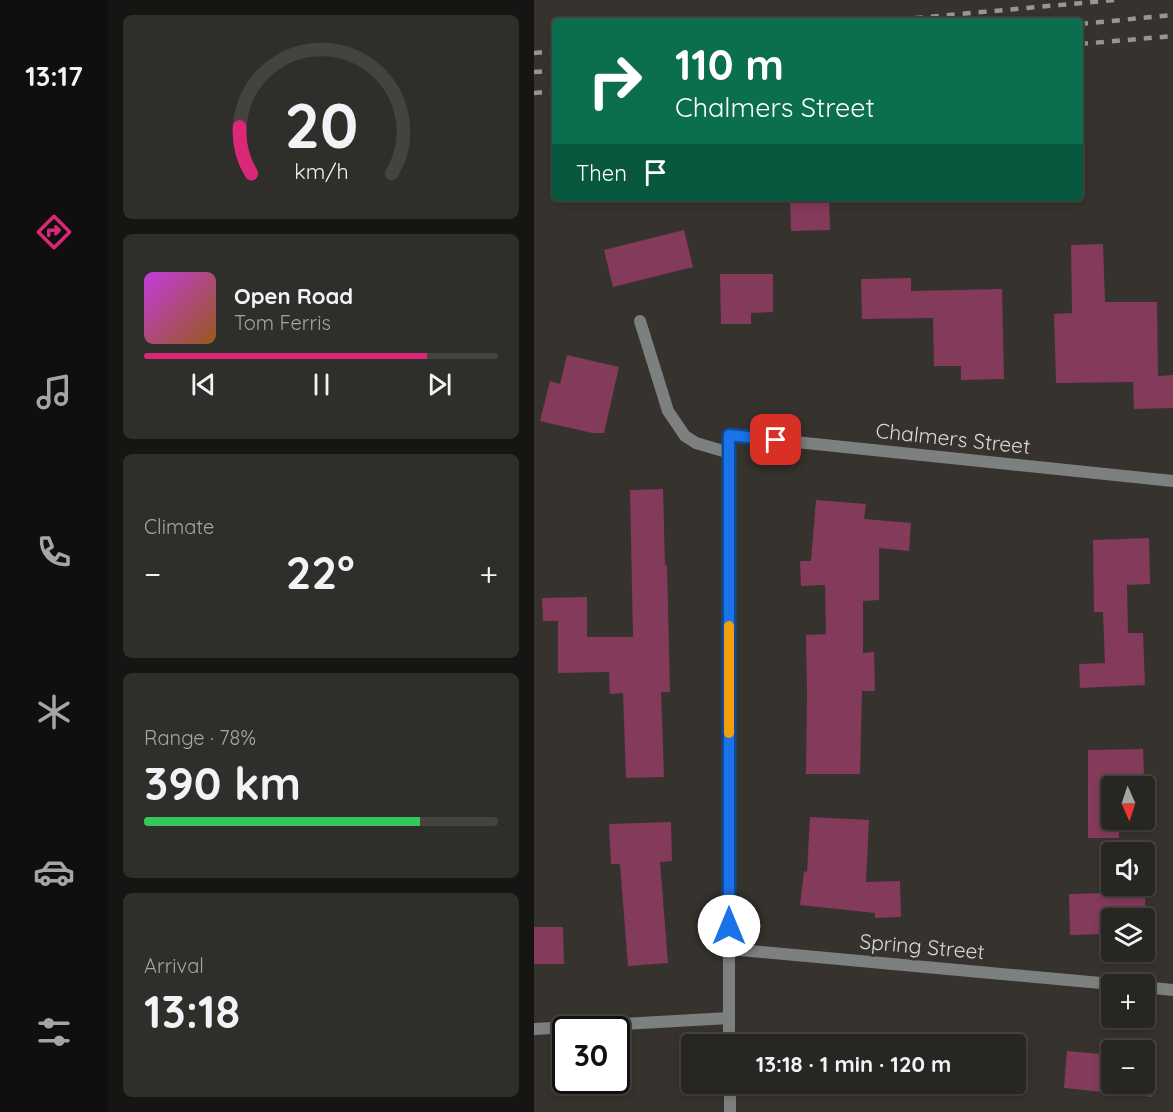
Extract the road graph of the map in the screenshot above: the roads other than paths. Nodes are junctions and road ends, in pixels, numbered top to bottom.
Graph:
1 (640, 321) dead end
2 (729, 453) junction
3 (1173, 481) edge
4 (729, 949) junction
5 (1101, 983) edge
6 (1155, 988) edge
7 (1173, 990) edge
8 (729, 1018) junction
9 (534, 1029) edge
10 (729, 1034) edge
11 (729, 1094) edge
12 (730, 1112) edge

1 - 2 street
2 - 3 street, Chalmers Street
2 - 4 street
4 - 5 street, Spring Street
4 - 8 street
6 - 7 street
8 - 9 street
8 - 10 street
11 - 12 street

